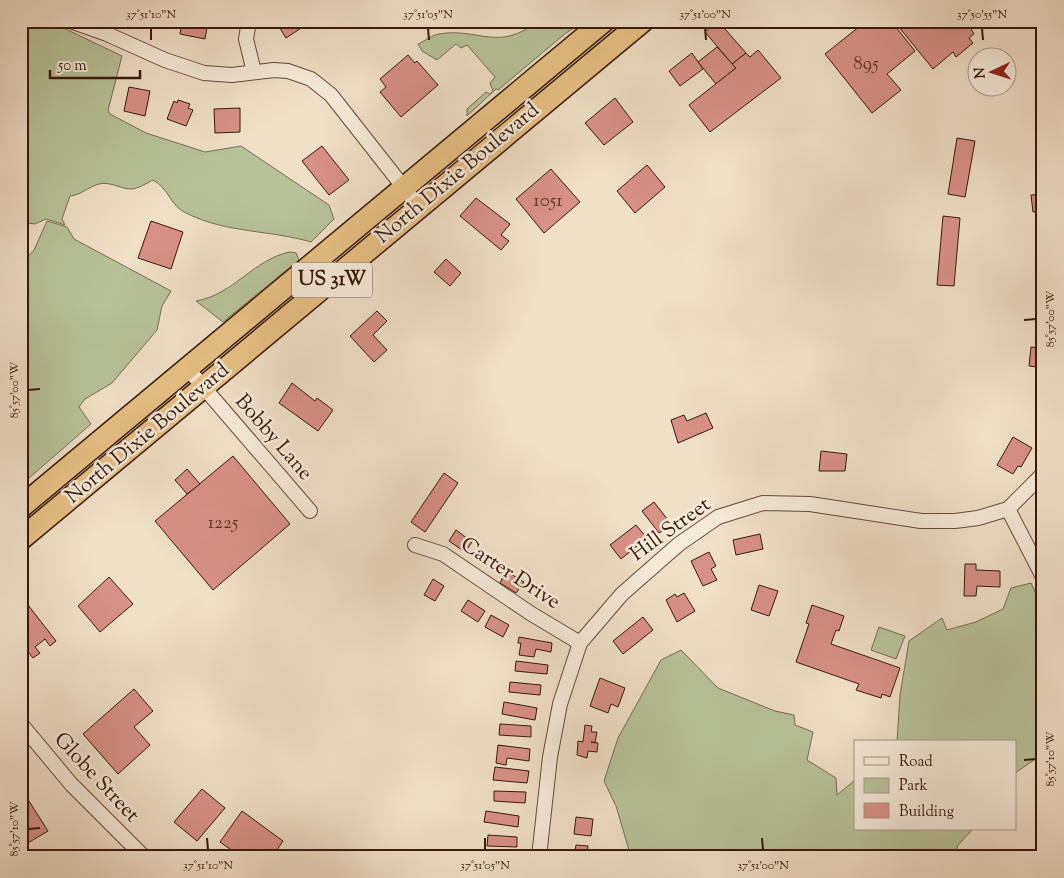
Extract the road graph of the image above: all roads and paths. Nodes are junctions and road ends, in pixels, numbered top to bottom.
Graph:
1 (70, 21) edge
2 (249, 21) edge
3 (604, 21) edge
4 (643, 21) edge
5 (254, 72) junction
6 (404, 188) junction
7 (419, 207) junction
8 (188, 369) junction
9 (203, 388) junction
10 (1043, 474) edge
11 (21, 507) edge
12 (1008, 509) junction
13 (310, 511) dead end
14 (21, 540) edge
15 (415, 545) dead end
16 (1043, 577) edge
17 (580, 643) junction
18 (21, 724) edge
19 (144, 857) edge
20 (538, 857) edge

1 - 5 street
2 - 5 street
3 - 6 highway, North Dixie Boulevard / US 31W
4 - 7 highway, North Dixie Boulevard / US 31W
5 - 6 street
6 - 7 street
6 - 8 highway, North Dixie Boulevard / US 31W
7 - 9 highway, North Dixie Boulevard / US 31W
8 - 9 street, Bobby Lane
8 - 11 highway, North Dixie Boulevard / US 31W
9 - 13 street, Bobby Lane
9 - 14 highway, North Dixie Boulevard / US 31W
10 - 12 street, Hill Street
12 - 16 street
12 - 17 street, Hill Street
15 - 17 street, Carter Drive
17 - 20 street, Hill Street
18 - 19 street, Globe Street

